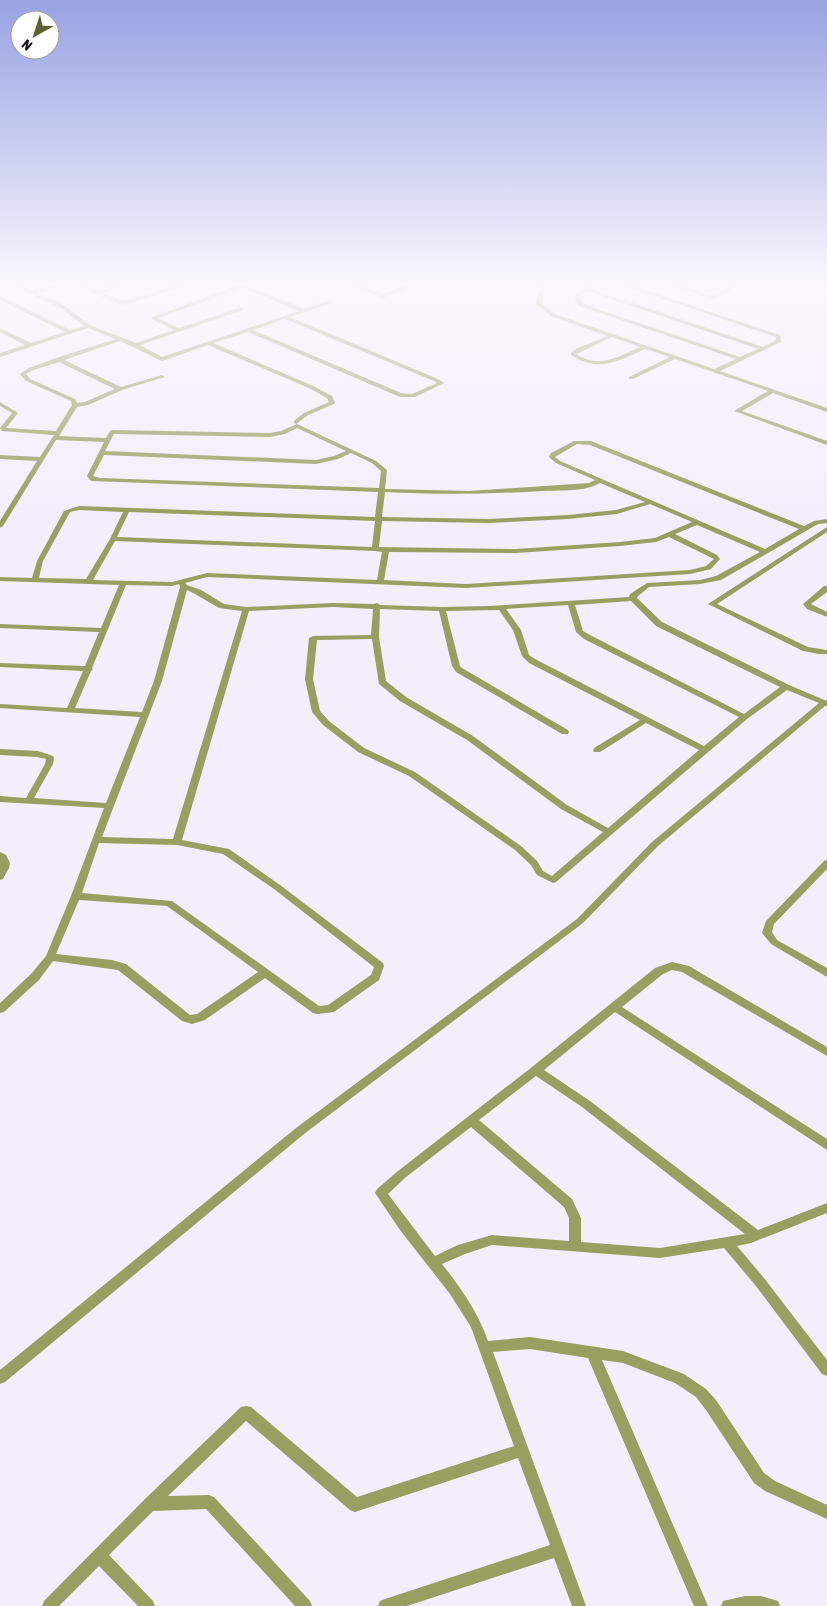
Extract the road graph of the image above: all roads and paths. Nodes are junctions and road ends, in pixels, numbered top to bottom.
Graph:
1 (58, 359) joint
2 (245, 359) edge
3 (316, 359) edge
4 (386, 359) edge
5 (584, 359) edge
6 (616, 359) edge
7 (671, 359) edge
8 (681, 359) edge
9 (741, 359) edge
10 (715, 371) junction
11 (162, 377) dead end
12 (631, 378) dead end
13 (120, 389) junction
14 (773, 391) junction
15 (0, 404) edge
16 (76, 405) junction
17 (827, 410) edge
18 (296, 422) dead end
19 (56, 436) junction
20 (107, 440) junction
21 (827, 443) edge
22 (351, 451) junction
23 (102, 453) junction
24 (0, 456) edge
25 (42, 459) junction
26 (600, 480) junction
27 (383, 490) junction
28 (651, 502) junction
29 (127, 510) junction
30 (379, 518) junction
31 (827, 520) edge
32 (698, 522) junction
33 (0, 526) edge
34 (804, 529) junction
35 (827, 529) edge
36 (671, 535) junction
37 (113, 539) junction
38 (375, 549) junction
39 (386, 550) junction
40 (766, 552) junction
41 (0, 579) edge
42 (35, 580) junction
43 (88, 582) junction
44 (380, 583) junction
45 (123, 584) junction
46 (182, 585) junction
47 (827, 588) edge
48 (633, 599) junction
49 (570, 604) junction
50 (377, 605) junction
51 (501, 607) junction
52 (246, 609) junction
53 (442, 609) junction
54 (827, 615) edge
55 (0, 626) edge
56 (105, 630) junction
57 (375, 637) junction
58 (827, 652) edge
59 (0, 665) edge
60 (89, 669) junction
61 (786, 686) junction
62 (826, 704) edge
63 (0, 706) edge
64 (71, 709) junction
65 (145, 715) junction
66 (744, 717) junction
67 (645, 720) junction
68 (565, 732) dead end
69 (596, 750) dead end
70 (705, 750) junction
71 (0, 752) edge
72 (0, 799) edge
73 (30, 800) junction
74 (109, 806) junction
75 (609, 832) junction
76 (96, 840) junction
77 (177, 842) junction
78 (0, 855) edge
79 (827, 864) edge
80 (0, 877) edge
81 (76, 896) junction
82 (50, 957) junction
83 (266, 972) junction
84 (827, 972) edge
85 (614, 1008) junction
86 (0, 1009) edge
87 (827, 1052) edge
88 (536, 1070) junction
89 (471, 1120) junction
90 (827, 1144) edge
91 (827, 1208) edge
92 (756, 1235) junction
93 (726, 1242) junction
94 (575, 1245) junction
95 (434, 1262) junction
96 (485, 1347) junction
97 (592, 1352) junction
98 (827, 1370) edge
99 (0, 1378) edge
100 (523, 1450) junction
101 (150, 1504) junction
102 (827, 1512) edge
103 (559, 1549) junction
104 (99, 1555) junction
105 (49, 1606) edge
106 (148, 1606) edge
107 (305, 1606) edge
108 (385, 1606) edge
109 (579, 1606) edge
110 (701, 1606) edge
111 (728, 1606) edge
112 (773, 1606) edge

1 - 13 street
1 - 16 street
2 - 18 street
3 - 4 street
5 - 6 street
7 - 12 street
8 - 10 street
9 - 10 street
10 - 14 street
11 - 13 street
13 - 16 street
14 - 17 street
14 - 21 street
15 - 19 street
16 - 19 street
19 - 20 street
19 - 25 street
20 - 22 street
20 - 23 street
22 - 23 street
22 - 27 street
23 - 27 street
24 - 25 street
25 - 33 street
26 - 27 street
26 - 28 street
26 - 34 street
27 - 30 street
28 - 30 street
28 - 32 street
29 - 30 street
29 - 37 street
29 - 42 street
30 - 38 street
31 - 34 street
32 - 36 street
32 - 40 street
34 - 40 street
35 - 58 street
36 - 39 street
36 - 44 street
37 - 38 street
37 - 43 street
38 - 39 street
39 - 44 street
40 - 48 street
41 - 42 street
42 - 43 street
43 - 45 street
44 - 46 street
45 - 46 street
45 - 56 street
46 - 52 street
46 - 65 street
47 - 54 street
48 - 49 street
48 - 61 street
49 - 51 street
49 - 66 street
50 - 52 street
50 - 53 street
50 - 57 street
51 - 53 street
51 - 67 street
52 - 77 street
53 - 68 street
55 - 56 street
56 - 60 street
57 - 75 street
57 - 75 street
59 - 60 street
60 - 64 street
61 - 62 street
61 - 66 street
62 - 99 street
63 - 64 street
64 - 65 street
65 - 74 street
66 - 70 street
67 - 69 street
67 - 70 street
70 - 75 street
71 - 73 street
72 - 73 street
73 - 74 street
74 - 76 street
76 - 77 street
76 - 81 street
77 - 83 street
78 - 80 street
79 - 84 street
81 - 82 street
81 - 83 street
82 - 83 street
82 - 86 street
85 - 87 street
85 - 88 street
85 - 90 street
88 - 89 street
88 - 92 street
89 - 94 street
89 - 95 street
91 - 92 street
92 - 93 street
93 - 94 street
93 - 98 street
94 - 95 street
95 - 96 street
96 - 97 street
96 - 100 street
97 - 102 street
97 - 110 street
100 - 101 street
100 - 103 street
101 - 104 street
101 - 107 street
103 - 108 street
103 - 109 street
104 - 105 street
104 - 106 street
111 - 112 street

